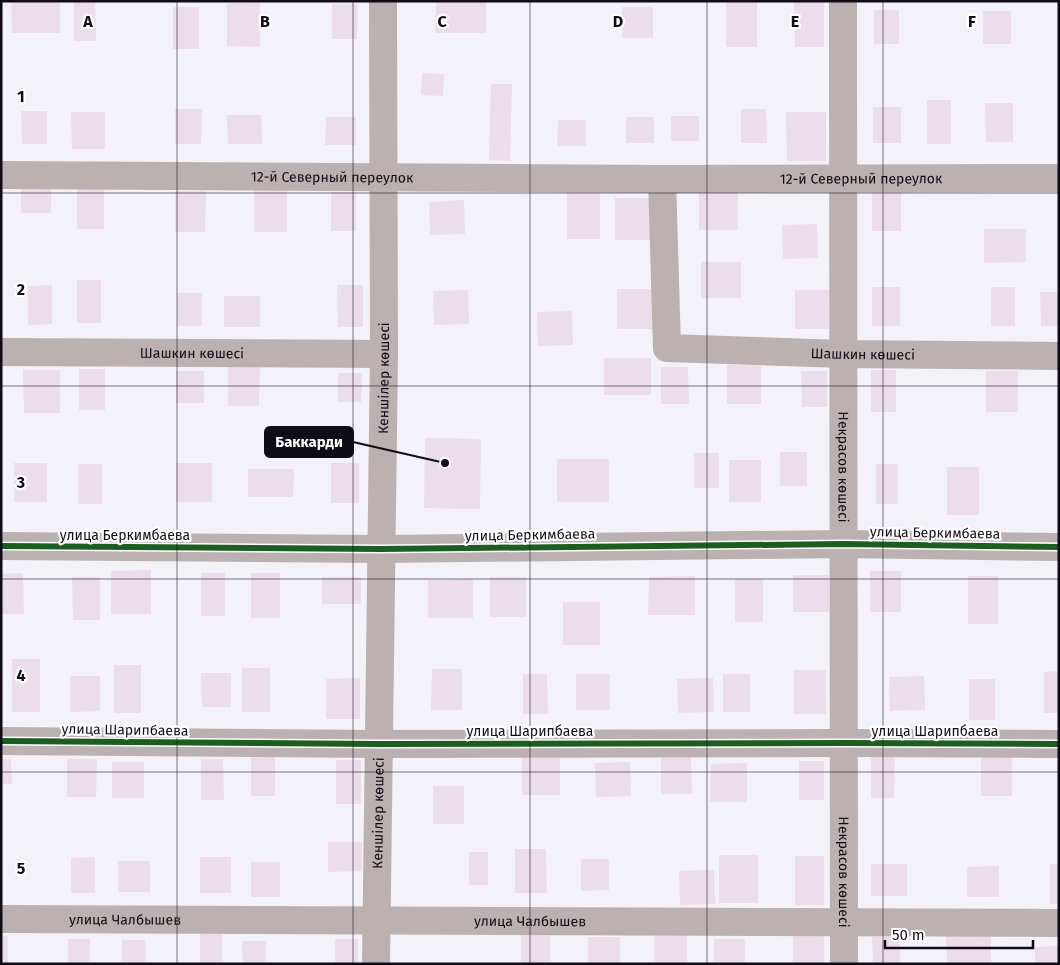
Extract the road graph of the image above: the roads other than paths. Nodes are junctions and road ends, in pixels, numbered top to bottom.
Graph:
1 (384, 1) edge
2 (843, 1) edge
3 (1, 175) edge
4 (383, 177) junction
5 (1059, 178) edge
6 (662, 179) junction
7 (843, 179) junction
8 (1, 352) edge
9 (384, 354) junction
10 (844, 354) junction
11 (1059, 356) edge
12 (844, 544) junction
13 (1, 546) edge
14 (1059, 547) edge
15 (381, 549) junction
16 (1, 741) edge
17 (844, 743) junction
18 (378, 744) junction
19 (1059, 744) edge
20 (1, 919) edge
21 (377, 920) junction
22 (844, 922) junction
23 (1059, 923) edge
24 (376, 964) edge
25 (844, 964) edge

1 - 4 street, Кеншілер көшесі
2 - 7 street, Некрасов көшесі
3 - 4 street, 12-й Северный переулок
4 - 6 street, 12-й Северный переулок
4 - 9 street, Кеншілер көшесі
5 - 7 street, 12-й Северный переулок
6 - 7 street, 12-й Северный переулок
6 - 10 street, Шашкин көшесі
7 - 10 street, Некрасов көшесі
8 - 9 street, Шашкин көшесі
9 - 15 street, Кеншілер көшесі
10 - 11 street, Шашкин көшесі
10 - 12 street, Некрасов көшесі
12 - 14 street, улица Беркимбаева
12 - 15 street, улица Беркимбаева
12 - 17 street, Некрасов көшесі
13 - 15 street, улица Беркимбаева
15 - 18 street, Кеншілер көшесі
16 - 18 street, улица Шарипбаева
17 - 18 street, улица Шарипбаева
17 - 19 street, улица Шарипбаева
17 - 22 street, Некрасов көшесі
18 - 21 street, Кеншілер көшесі
20 - 21 street, улица Чалбышев
21 - 22 street, улица Чалбышев
21 - 24 street, Кеншілер көшесі
22 - 23 street, улица Чалбышев
22 - 25 street, Некрасов көшесі

